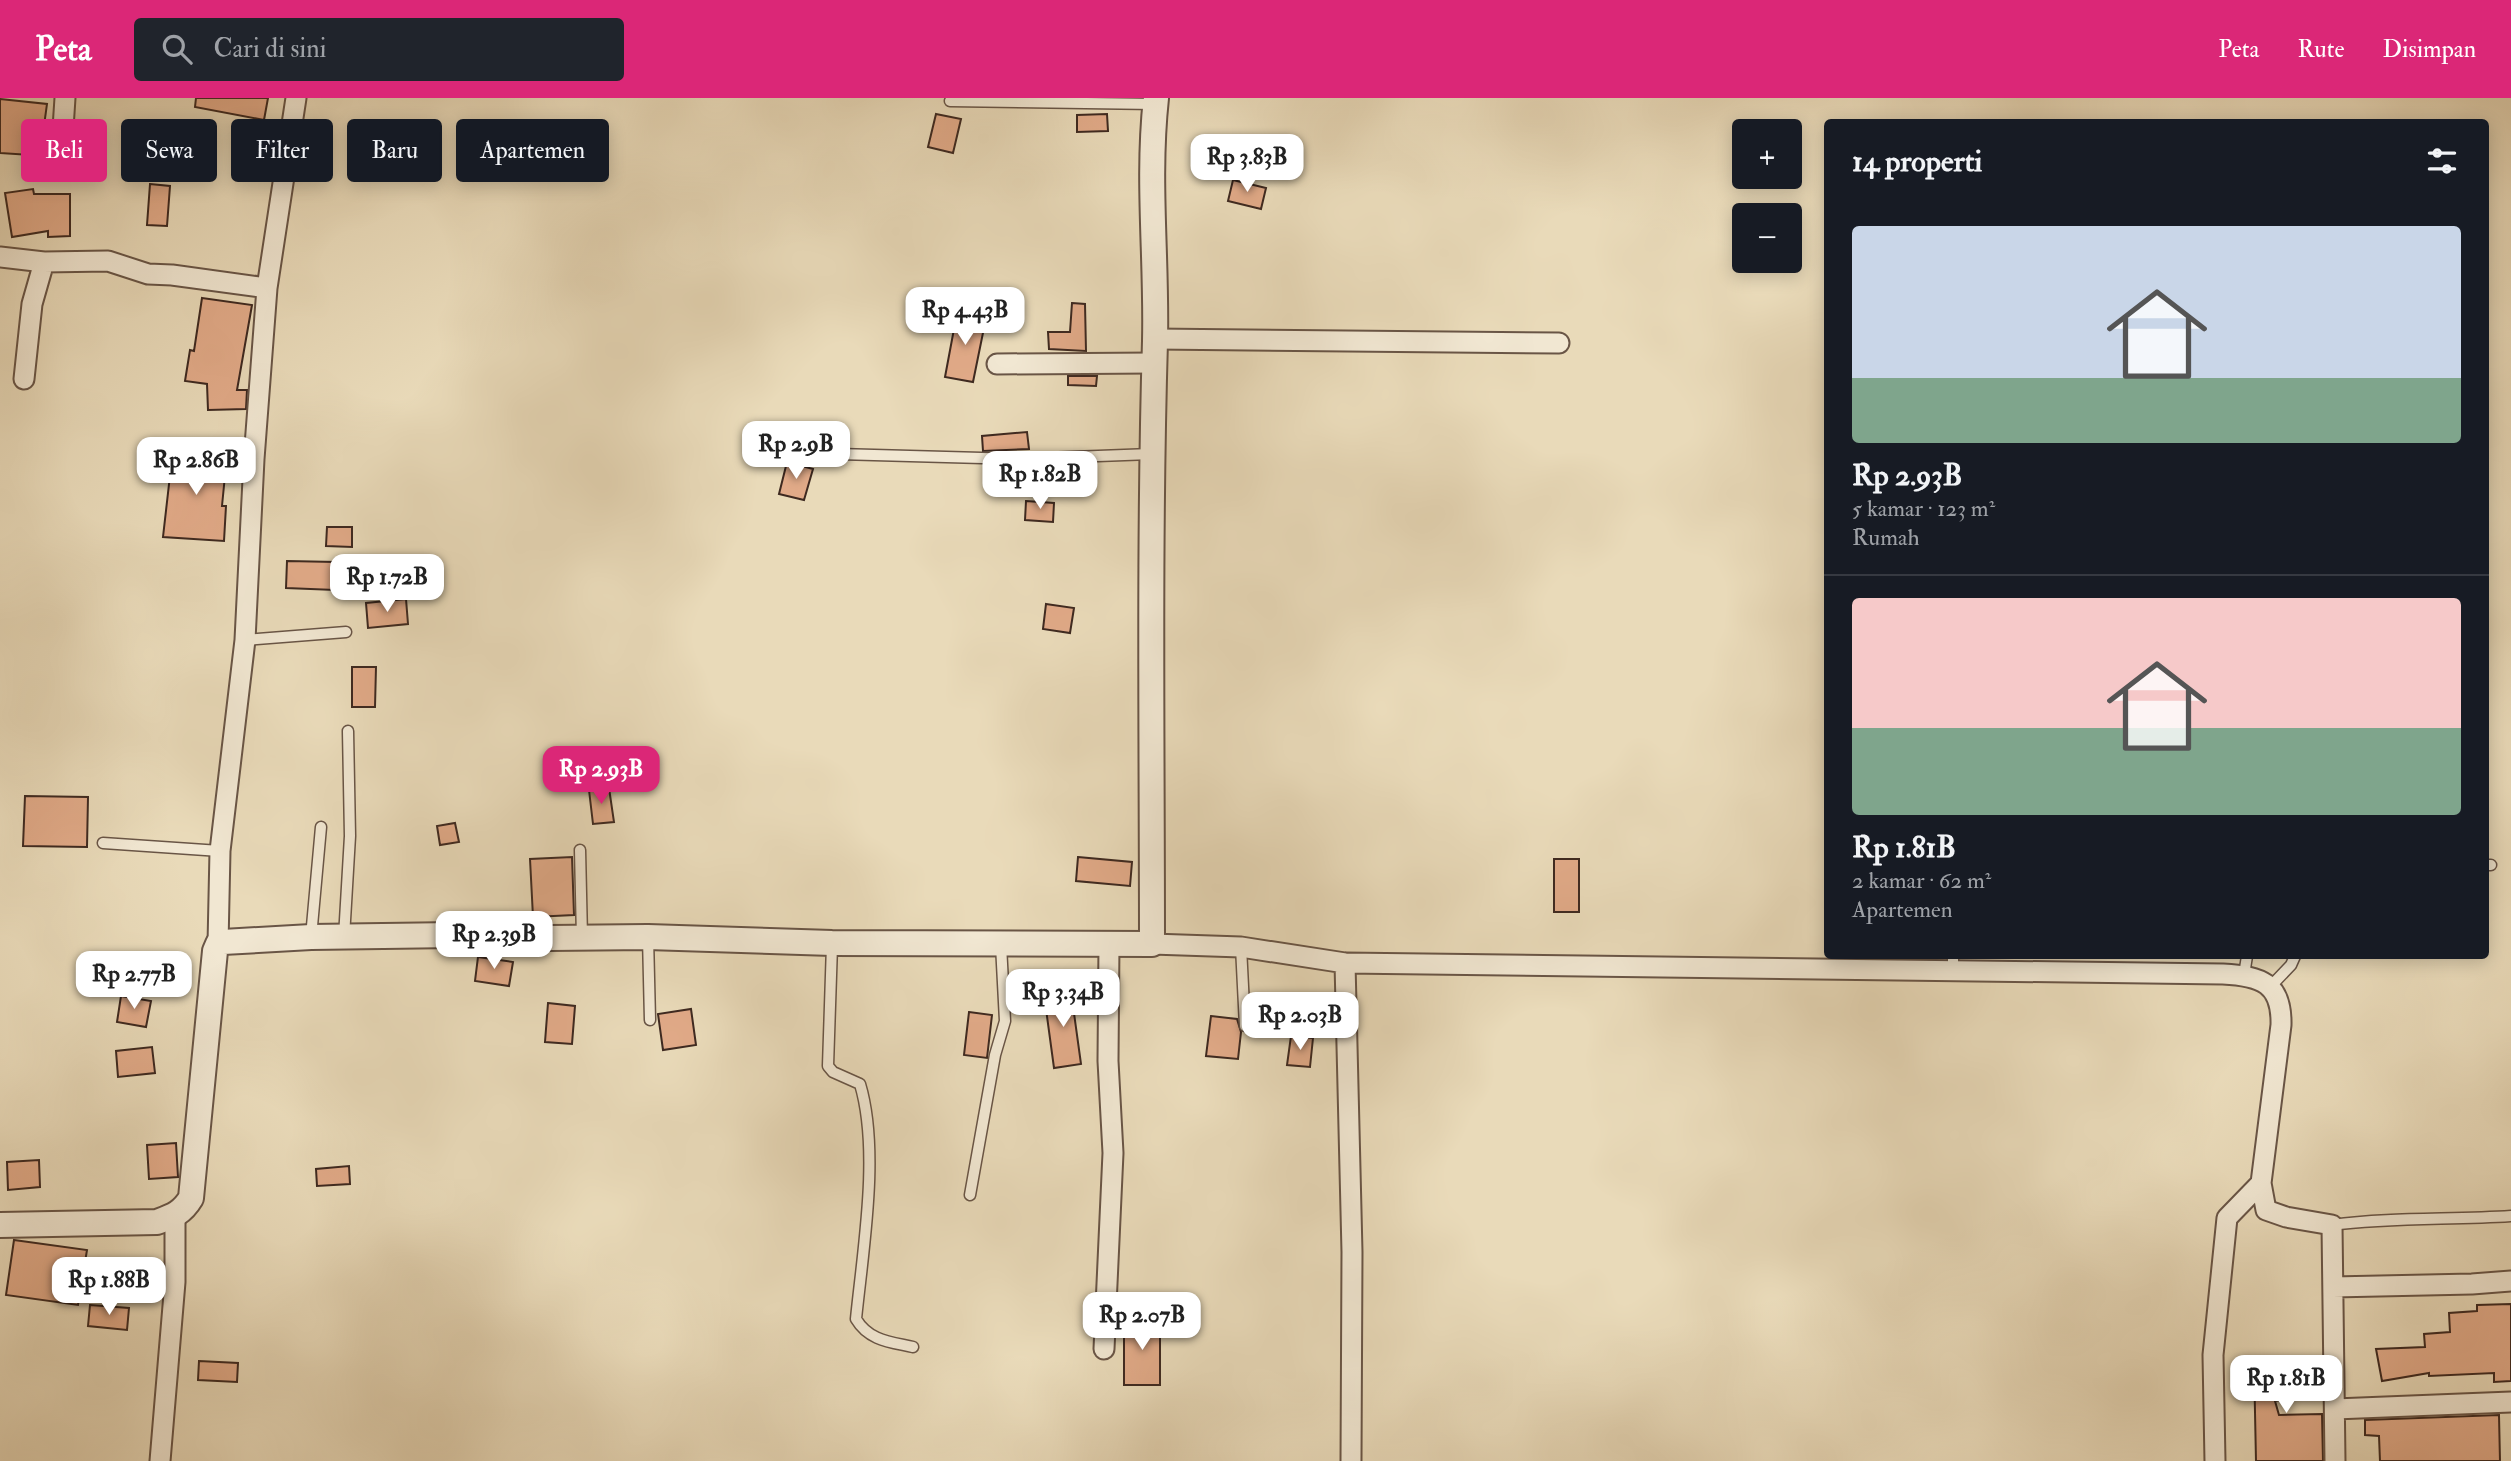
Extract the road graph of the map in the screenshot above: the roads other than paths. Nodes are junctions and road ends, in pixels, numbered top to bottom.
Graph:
1 (65, 98) edge
2 (296, 98) edge
3 (950, 101) dead end
4 (1156, 101) edge
5 (64, 119) edge
6 (0, 257) edge
7 (44, 262) junction
8 (267, 288) junction
9 (1559, 343) dead end
10 (1154, 351) junction
11 (997, 365) dead end
12 (24, 379) dead end
13 (802, 453) dead end
14 (1151, 454) junction
15 (346, 632) dead end
16 (245, 640) junction
17 (348, 731) dead end
18 (321, 827) dead end
19 (103, 843) dead end
20 (580, 850) dead end
21 (220, 851) junction
22 (311, 937) junction
23 (344, 937) junction
24 (648, 937) junction
25 (582, 938) junction
26 (832, 943) junction
27 (218, 944) junction
28 (1000, 944) junction
29 (1109, 944) junction
30 (1152, 944) junction
31 (1241, 947) junction
32 (2294, 959) edge
33 (1345, 963) junction
34 (1953, 963) edge
35 (2246, 965) edge
36 (2271, 986) junction
37 (650, 1020) dead end
38 (1245, 1026) dead end
39 (2261, 1182) junction
40 (970, 1195) dead end
41 (175, 1216) junction
42 (2511, 1216) edge
43 (0, 1225) edge
44 (2332, 1225) junction
45 (2511, 1281) edge
46 (2333, 1287) junction
47 (913, 1347) dead end
48 (1104, 1349) dead end
49 (2511, 1402) edge
50 (2336, 1409) junction
51 (160, 1461) edge
52 (1351, 1461) edge
53 (2215, 1461) edge
54 (2335, 1461) edge

1 - 5 street
2 - 8 street
3 - 4 lane
4 - 10 street
6 - 7 street
7 - 8 street
7 - 12 street
8 - 16 street
9 - 10 street
10 - 11 street
10 - 14 street
13 - 14 lane
14 - 30 street
15 - 16 lane
16 - 21 street
17 - 23 lane
18 - 22 lane
19 - 21 lane
20 - 25 lane
21 - 27 street
22 - 23 street
22 - 27 street
23 - 25 street
24 - 25 street
24 - 26 street
24 - 37 lane
26 - 28 street
26 - 47 lane
27 - 41 street
28 - 29 street
28 - 40 lane
29 - 30 street
29 - 48 street
30 - 31 street
31 - 33 street
31 - 38 lane
32 - 36 lane
33 - 34 street
33 - 52 street
34 - 35 street
35 - 36 street
36 - 39 street
39 - 44 street
39 - 53 street
41 - 43 street
41 - 51 street
42 - 44 lane
44 - 46 street
45 - 46 street
46 - 50 street
49 - 50 street
50 - 54 street

